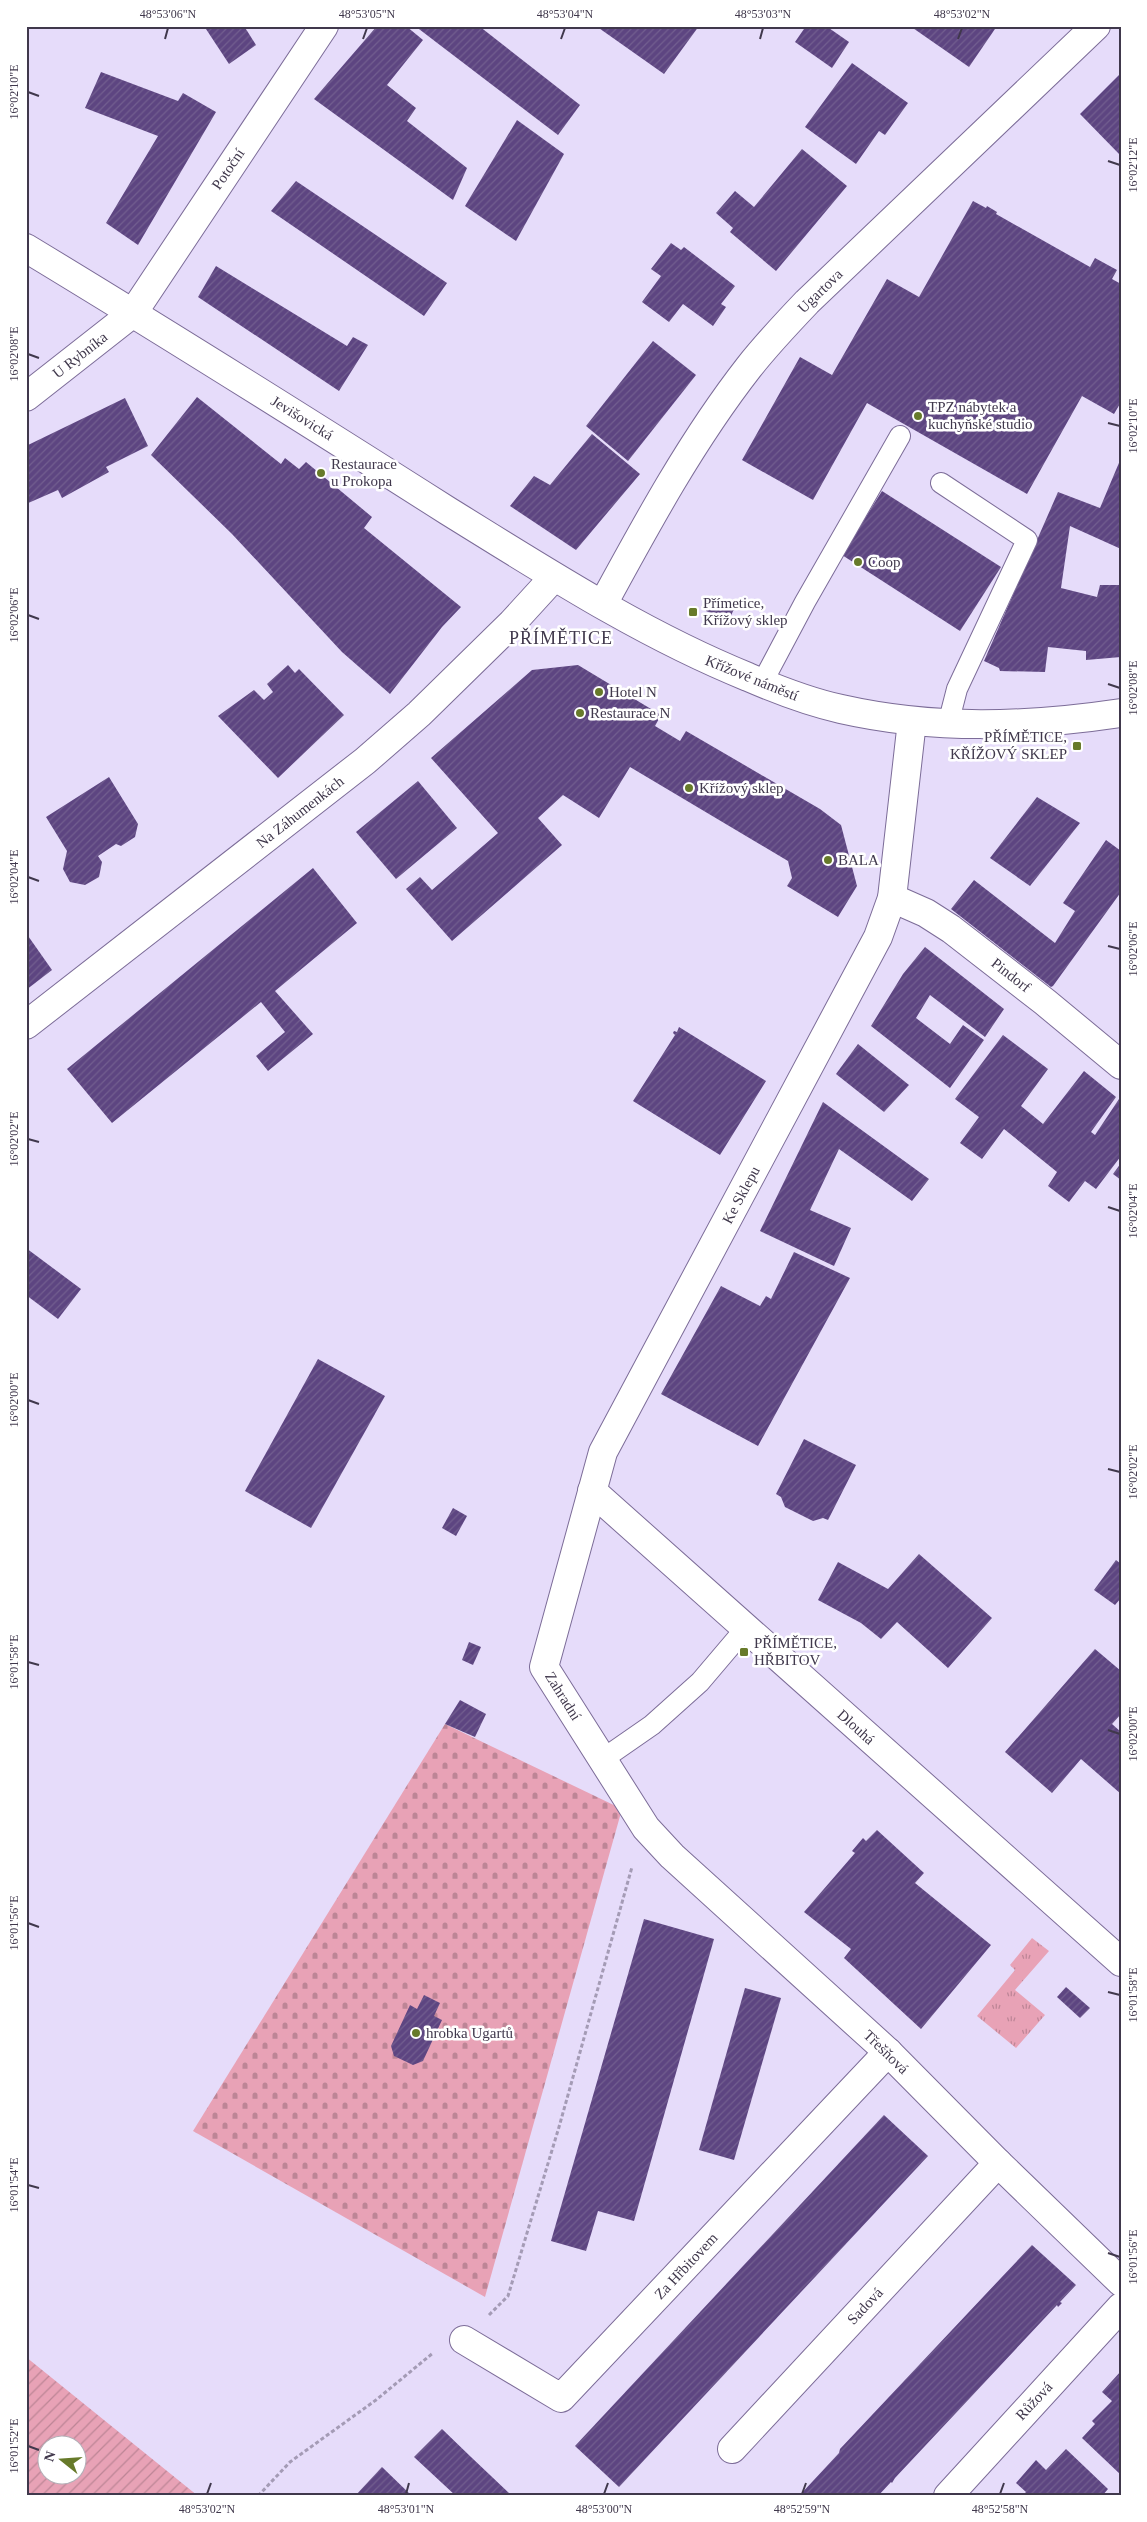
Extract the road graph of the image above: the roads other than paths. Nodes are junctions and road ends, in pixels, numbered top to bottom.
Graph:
1 (324, 26) edge
2 (1096, 26) edge
3 (26, 248) edge
4 (133, 312) junction
5 (26, 397) edge
6 (900, 436) dead end
7 (941, 483) dead end
8 (554, 577) junction
9 (602, 604) junction
10 (762, 683) junction
11 (1121, 713) edge
12 (912, 721) junction
13 (948, 724) junction
14 (892, 898) junction
15 (26, 1026) edge
16 (1121, 1066) edge
17 (592, 1491) junction
18 (745, 1629) junction
19 (603, 1759) junction
20 (646, 1828) joint
21 (1121, 1962) edge
22 (888, 2052) junction
23 (998, 2164) junction
24 (1121, 2282) edge
25 (1121, 2307) edge
26 (464, 2340) road end
27 (732, 2449) dead end
28 (948, 2496) edge

1 - 4 street, Potoční
2 - 9 street, Ugartova
3 - 4 street, Jevišovická
4 - 5 street, U Rybníka
4 - 8 street, Jevišovická
6 - 10 lane
7 - 13 lane
8 - 9 street, Jevišovická
8 - 15 street, Na Záhumenkách
9 - 10 street, Křížové náměstí
10 - 12 street, Křížové náměstí
11 - 13 street, Křížové náměstí
12 - 13 street, Křížové náměstí
12 - 14 street
14 - 16 street, Pindorf
14 - 17 street, Ke Sklepu
17 - 18 street, Dlouhá
17 - 19 street, Zahradní
18 - 19 lane
18 - 21 street, Dlouhá
19 - 20 street, Zahradní
20 - 22 street, Třešňová
22 - 23 street, Třešňová
22 - 26 street, Za Hřbitovem
23 - 24 street, Třešňová
23 - 27 street, Sadová
25 - 28 street, Růžová

